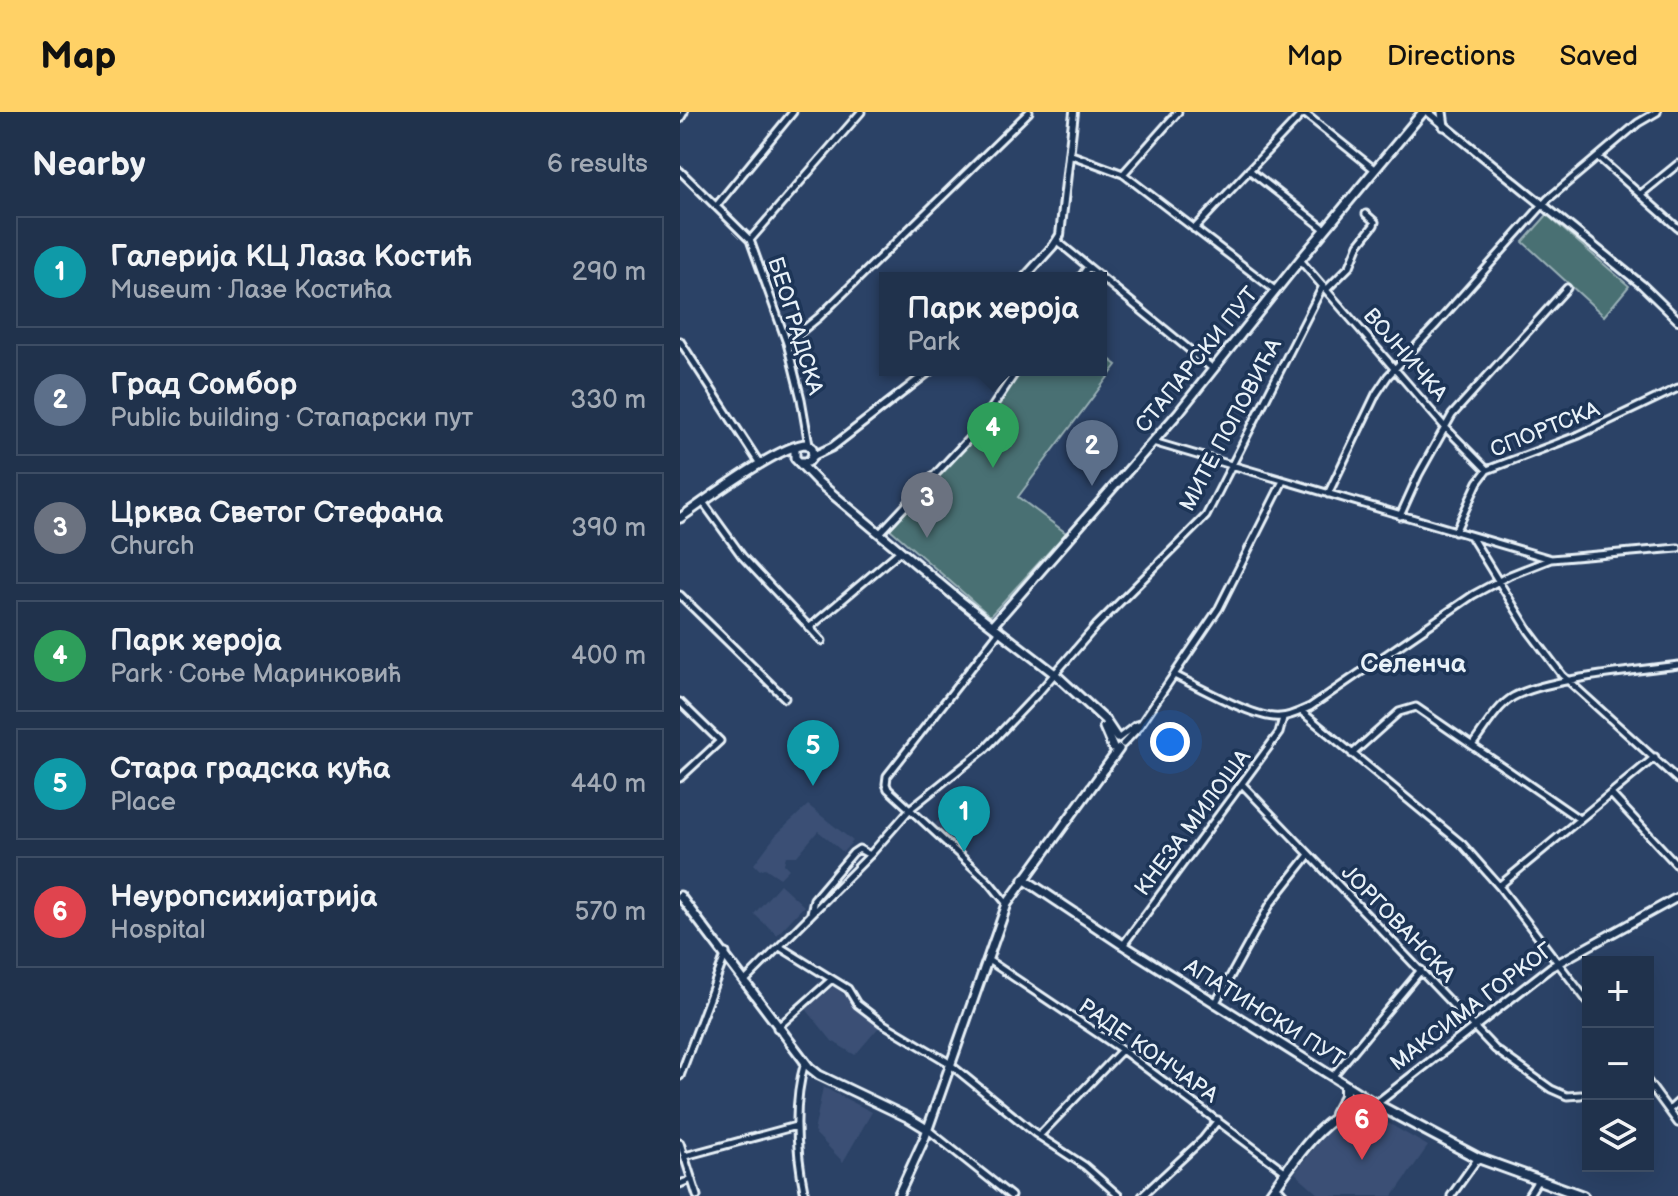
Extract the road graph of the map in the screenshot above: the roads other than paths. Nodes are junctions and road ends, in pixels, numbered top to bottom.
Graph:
1 (684, 112) edge
2 (793, 112) edge
3 (861, 112) edge
4 (1029, 112) edge
5 (1074, 112) edge
6 (1178, 112) edge
7 (1304, 112) edge
8 (1426, 112) edge
9 (1442, 112) edge
10 (1657, 112) edge
11 (680, 119) edge
12 (1444, 126) junction
13 (1069, 154) junction
14 (1598, 157) junction
15 (1678, 164) edge
16 (1374, 169) junction
17 (1249, 170) junction
18 (680, 171) edge
19 (1123, 174) junction
20 (1641, 194) junction
21 (717, 205) junction
22 (1542, 205) junction
23 (1366, 214) dead end
24 (1678, 228) edge
25 (1194, 229) junction
26 (1325, 229) junction
27 (750, 240) junction
28 (1057, 241) junction
29 (1300, 260) junction
30 (1088, 267) junction
31 (1029, 272) edge
32 (1084, 272) edge
33 (1094, 272) edge
34 (1107, 283) edge
35 (1325, 288) junction
36 (1567, 288) dead end
37 (1276, 291) junction
38 (1678, 320) edge
39 (680, 341) edge
40 (787, 343) junction
41 (1213, 369) junction
42 (1394, 369) junction
43 (923, 376) edge
44 (1013, 376) edge
45 (1678, 388) edge
46 (1444, 426) junction
47 (1153, 442) junction
48 (804, 446) junction
49 (826, 450) junction
50 (774, 457) junction
51 (812, 457) junction
52 (798, 461) junction
53 (760, 464) junction
54 (1231, 466) junction
55 (1487, 470) junction
56 (811, 475) junction
57 (1283, 481) junction
58 (1328, 494) junction
59 (703, 502) junction
60 (1400, 516) junction
61 (680, 518) edge
62 (881, 532) junction
63 (1455, 532) junction
64 (1472, 537) junction
65 (1678, 548) edge
66 (900, 551) junction
67 (1551, 559) junction
68 (1500, 580) junction
69 (680, 595) edge
70 (809, 628) junction
71 (996, 628) junction
72 (822, 641) dead end
73 (1678, 665) edge
74 (1055, 674) junction
75 (1174, 675) junction
76 (1568, 682) junction
77 (785, 698) dead end
78 (680, 702) edge
79 (1301, 711) junction
80 (1283, 718) junction
81 (1117, 743) junction
82 (1473, 744) junction
83 (1352, 754) junction
84 (1655, 757) junction
85 (680, 778) edge
86 (1678, 780) edge
87 (1242, 784) junction
88 (1611, 794) junction
89 (911, 808) junction
90 (1579, 819) junction
91 (870, 855) junction
92 (1308, 855) junction
93 (1678, 866) edge
94 (1024, 879) junction
95 (1499, 886) junction
96 (680, 896) edge
97 (1678, 897) edge
98 (1007, 904) junction
99 (811, 913) junction
100 (1123, 945) junction
101 (780, 947) junction
102 (726, 953) junction
103 (987, 960) junction
104 (1558, 962) junction
105 (1421, 970) junction
106 (832, 979) junction
107 (745, 981) junction
108 (1582, 994) edge
109 (1215, 1004) junction
110 (1476, 1026) junction
111 (777, 1028) junction
112 (1122, 1050) junction
113 (805, 1062) junction
114 (951, 1065) junction
115 (680, 1076) edge
116 (1332, 1077) junction
117 (1345, 1086) junction
118 (1654, 1090) edge
119 (1581, 1095) dead end
120 (1678, 1102) edge
121 (1376, 1104) junction
122 (1669, 1110) junction
123 (1333, 1118) junction
124 (1218, 1120) junction
125 (1678, 1123) edge
126 (796, 1126) junction
127 (927, 1129) junction
128 (1039, 1136) junction
129 (680, 1143) edge
130 (685, 1156) junction
131 (1478, 1158) junction
132 (1286, 1172) junction
133 (692, 1179) junction
134 (1538, 1179) junction
135 (680, 1184) edge
136 (1276, 1186) junction
137 (697, 1196) edge
138 (805, 1196) edge
139 (898, 1196) edge
140 (1011, 1196) edge
141 (1119, 1196) edge
142 (1142, 1196) edge
143 (1269, 1196) edge
144 (1285, 1196) edge
145 (1451, 1196) edge
146 (1528, 1196) edge
147 (1583, 1196) edge

1 - 11 street
2 - 21 street
3 - 27 street
4 - 40 street
5 - 13 street
6 - 19 street
7 - 16 street
7 - 17 street
8 - 12 street
8 - 16 main road, СТАПАРСКИ ПУТ
9 - 12 main road
10 - 14 street
12 - 22 street
13 - 19 street
13 - 28 street
14 - 20 street
14 - 22 street
15 - 20 street
16 - 26 main road, СТАПАРСКИ ПУТ
17 - 25 street
17 - 26 street
18 - 21 street, БЕОГРАДСКА
19 - 25 street
20 - 24 street
21 - 27 street, БЕОГРАДСКА
22 - 38 street
22 - 42 street
23 - 35 street, МИТЕ ПОПОВИЋА
25 - 37 street
26 - 29 main road, СТАПАРСКИ ПУТ
27 - 40 street, БЕОГРАДСКА
28 - 30 street
28 - 31 street
29 - 35 street, ВОЈНИЧКА
29 - 37 main road, СТАПАРСКИ ПУТ
30 - 32 street
30 - 33 street
34 - 41 street
35 - 42 street, ВОЈНИЧКА
35 - 54 street, МИТЕ ПОПОВИЋА
36 - 46 street
37 - 41 main road, СТАПАРСКИ ПУТ
39 - 53 street
40 - 48 street, БЕОГРАДСКА
41 - 47 main road, СТАПАРСКИ ПУТ
42 - 46 street, ВОЈНИЧКА
42 - 58 street
43 - 49 street
44 - 62 street
45 - 55 street, СПОРТСКА
46 - 55 street, ВОЈНИЧКА
46 - 60 street
47 - 54 street
47 - 71 main road, СТАПАРСКИ ПУТ
48 - 49 street
48 - 50 main road
48 - 51 main road
48 - 52 main road
49 - 51 street
50 - 52 main road
50 - 53 main road
51 - 52 main road
51 - 56 main road
52 - 56 main road
53 - 59 main road
54 - 57 street
54 - 74 street, МИТЕ ПОПОВИЋА
55 - 63 street, СПОРТСКА
56 - 62 main road
57 - 58 street
57 - 75 street
58 - 60 street
59 - 61 main road
59 - 70 street
60 - 63 street
62 - 66 main road
63 - 64 street
64 - 67 street
64 - 68 street
65 - 67 street
66 - 70 street
66 - 71 main road
67 - 68 street
68 - 76 street
68 - 79 street
69 - 77 street
70 - 72 street
71 - 74 main road
71 - 89 street
73 - 76 street
74 - 81 main road
74 - 89 street, МИТЕ ПОПОВИЋА
75 - 80 street
75 - 81 street
76 - 82 street
76 - 84 street
78 - 85 street
79 - 80 street
79 - 83 street
80 - 87 street, КНЕЗА МИЛОША
81 - 94 main road
82 - 83 street
82 - 90 street
83 - 95 street
84 - 86 street
84 - 88 street
87 - 92 street, ЈОРГОВАНСКА
87 - 100 street, КНЕЗА МИЛОША
88 - 90 street
88 - 93 street
89 - 91 street, МИТЕ ПОПОВИЋА
89 - 98 street
90 - 95 street
91 - 99 street, МИТЕ ПОПОВИЋА
91 - 99 street
92 - 105 street, ЈОРГОВАНСКА
92 - 109 street
94 - 98 main road
94 - 100 main road, АПАТИНСКИ ПУТ
95 - 104 street
96 - 102 main road
97 - 104 street, МАКСИМА ГОРКОГ
98 - 103 main road
99 - 101 street
100 - 109 main road, АПАТИНСКИ ПУТ
101 - 106 street
101 - 107 street
102 - 107 main road
102 - 115 street
103 - 112 street, РАДЕ КОНЧАРА
103 - 114 main road
104 - 108 street
104 - 110 street, МАКСИМА ГОРКОГ
105 - 110 street, ЈОРГОВАНСКА
105 - 116 street
106 - 111 street
106 - 114 street
107 - 111 main road
109 - 116 main road, АПАТИНСКИ ПУТ
110 - 119 street, ЈОРГОВАНСКА
110 - 121 street, МАКСИМА ГОРКОГ
111 - 113 main road
112 - 124 street, РАДЕ КОНЧАРА
112 - 128 street
113 - 126 street
113 - 127 main road
114 - 127 main road
114 - 128 street
116 - 117 main road, АПАТИНСКИ ПУТ
117 - 121 main road, АПАТИНСКИ ПУТ
117 - 123 main road
118 - 122 street
120 - 122 street
121 - 123 main road
121 - 131 main road, АПАТИНСКИ ПУТ
122 - 125 street
123 - 132 main road
124 - 132 street, РАДЕ КОНЧАРА
124 - 142 street
126 - 130 street
126 - 138 street
127 - 139 main road
127 - 140 street
128 - 141 street
129 - 130 street
130 - 133 street
131 - 134 main road, АПАТИНСКИ ПУТ
131 - 145 street
132 - 136 main road
133 - 135 street
133 - 137 street
134 - 146 street
134 - 147 main road, АПАТИНСКИ ПУТ
136 - 143 main road
136 - 144 street

